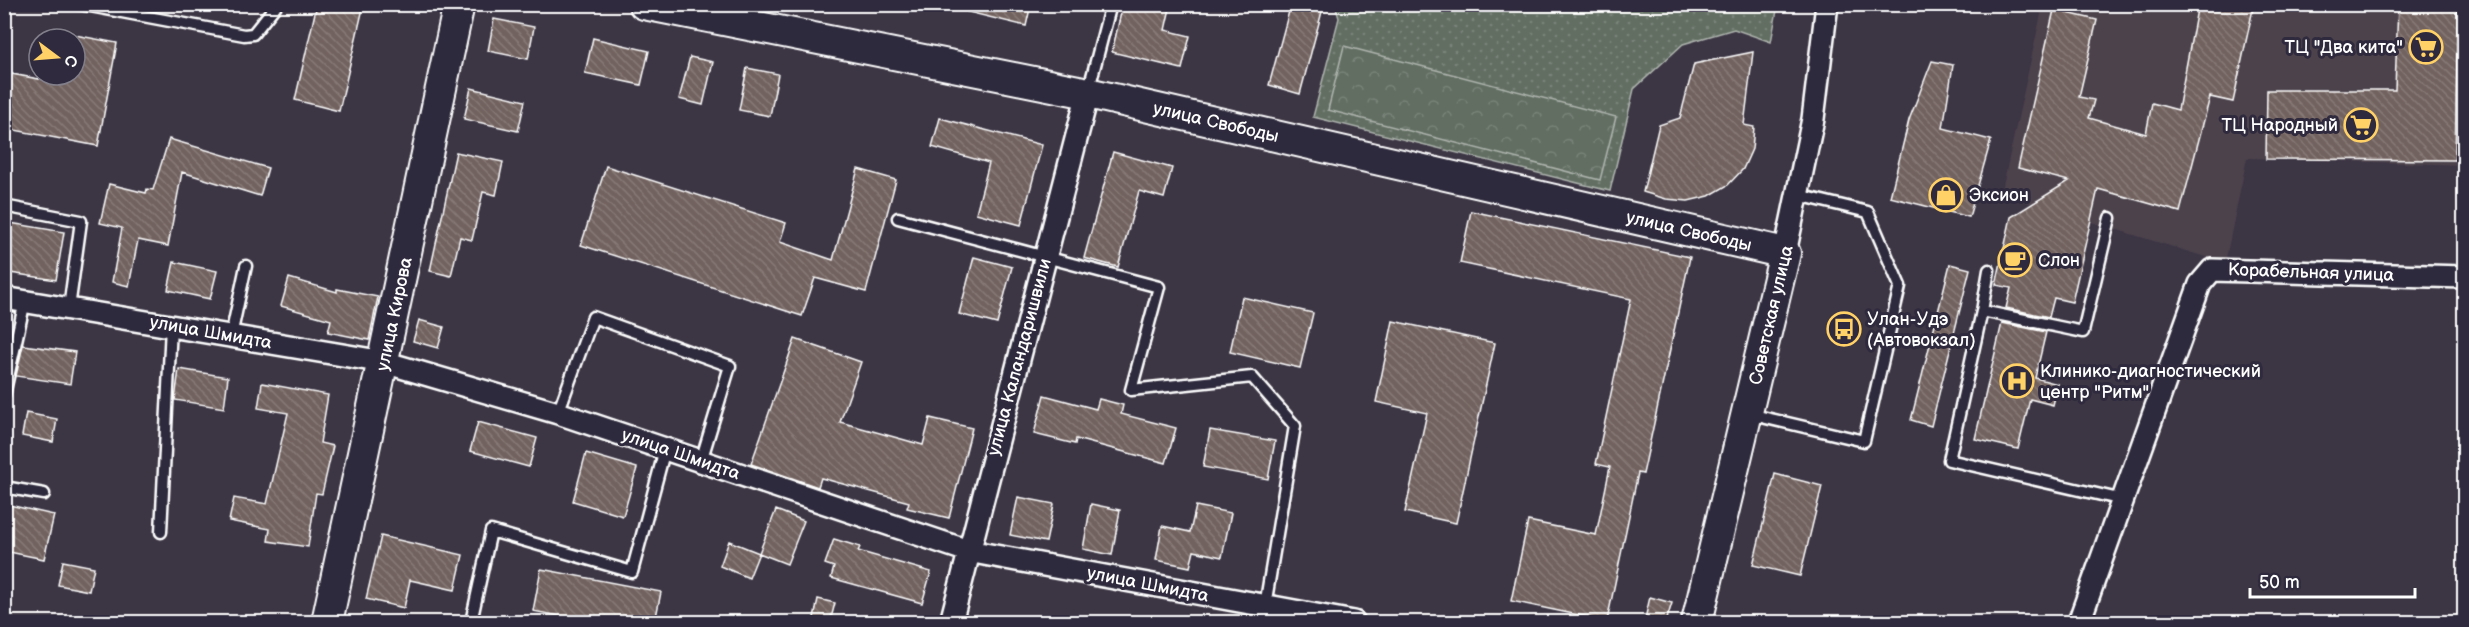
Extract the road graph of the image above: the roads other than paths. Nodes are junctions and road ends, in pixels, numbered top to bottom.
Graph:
1 (79, 4) edge
2 (277, 4) edge
3 (459, 4) edge
4 (644, 4) edge
5 (1111, 4) edge
6 (1827, 4) edge
7 (1088, 93) junction
8 (1798, 195) junction
9 (4, 206) edge
10 (898, 218) dead end
11 (2110, 218) dead end
12 (1785, 253) junction
13 (1045, 257) junction
14 (246, 266) dead end
15 (1989, 270) dead end
16 (2464, 277) edge
17 (4, 298) edge
18 (26, 301) junction
19 (69, 308) junction
20 (1982, 311) junction
21 (171, 326) junction
22 (231, 336) junction
23 (384, 362) junction
24 (4, 395) edge
25 (558, 413) junction
26 (1749, 414) junction
27 (665, 449) junction
28 (701, 461) junction
29 (4, 487) edge
30 (44, 494) dead end
31 (2123, 500) junction
32 (161, 532) dead end
33 (968, 551) junction
34 (1265, 606) junction
35 (327, 622) edge
36 (471, 622) edge
37 (951, 622) edge
38 (1354, 622) edge
39 (1697, 622) edge
40 (2079, 622) edge

1 - 2 lane
3 - 23 main road, улица Кирова
4 - 7 main road, улица Свободы
5 - 7 lane
6 - 8 street, Советская улица
7 - 12 main road, улица Свободы
7 - 13 street, улица Каландаришвили
8 - 12 street, Советская улица
8 - 26 lane
9 - 19 lane
10 - 13 lane
11 - 20 lane
12 - 26 main road, Советская улица
13 - 33 street, улица Каландаришвили
13 - 34 lane
14 - 22 lane
15 - 20 lane
16 - 31 street, Корабельная улица
17 - 18 street, улица Шмидта
18 - 19 street, улица Шмидта
18 - 24 lane
19 - 21 street, улица Шмидта
20 - 31 lane
21 - 22 street, улица Шмидта
21 - 32 lane
22 - 23 street, улица Шмидта
23 - 25 street, улица Шмидта
23 - 35 main road, улица Кирова
25 - 27 street, улица Шмидта
25 - 28 lane
26 - 39 main road, Советская улица
27 - 28 street, улица Шмидта
27 - 36 lane
28 - 33 street, улица Шмидта
29 - 30 lane
31 - 40 street, Корабельная улица
33 - 34 street, улица Шмидта
33 - 37 street, улица Каландаришвили
34 - 38 street, улица Шмидта

